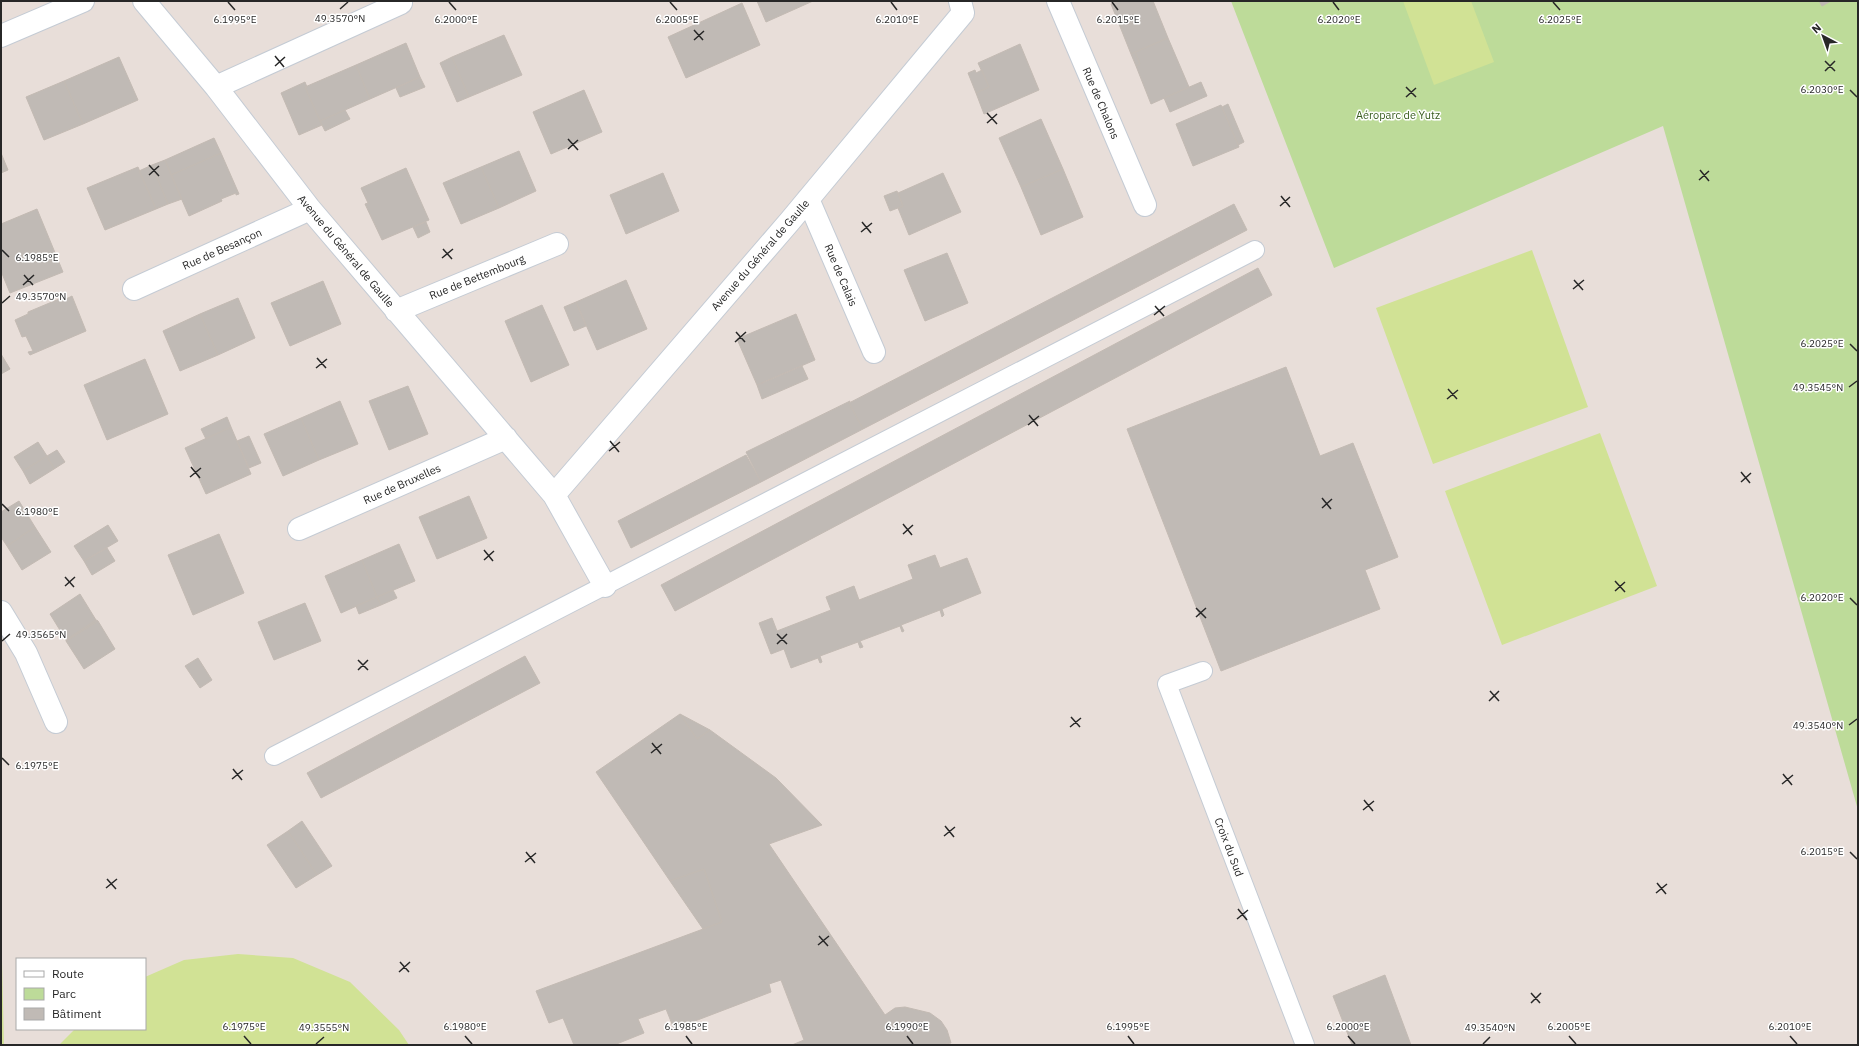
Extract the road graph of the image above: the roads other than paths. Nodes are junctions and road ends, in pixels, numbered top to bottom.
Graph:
1 (83, 1) edge
2 (144, 1) edge
3 (1058, 1) edge
4 (401, 3) dead end
5 (965, 5) edge
6 (1, 36) edge
7 (216, 87) junction
8 (808, 199) junction
9 (1145, 205) dead end
10 (310, 209) junction
11 (557, 244) dead end
12 (1255, 250) dead end
13 (134, 289) dead end
14 (396, 311) junction
15 (874, 352) dead end
16 (506, 438) junction
17 (554, 495) junction
18 (299, 529) dead end
19 (605, 586) junction
20 (1, 612) edge
21 (1203, 671) dead end
22 (56, 722) dead end
23 (274, 756) dead end
24 (1305, 1045) edge

1 - 6 street
2 - 7 street, Avenue du Général de Gaulle
3 - 9 street, Rue de Chalons
4 - 7 street
5 - 8 street, Avenue du Général de Gaulle
7 - 10 street, Avenue du Général de Gaulle
8 - 15 street, Rue de Calais
8 - 17 street, Avenue du Général de Gaulle
10 - 13 street, Rue de Besançon
10 - 14 street, Avenue du Général de Gaulle
11 - 14 street, Rue de Bettembourg
12 - 19 lane
14 - 16 street, Avenue du Général de Gaulle
16 - 17 street, Avenue du Général de Gaulle
16 - 18 street, Rue de Bruxelles
17 - 19 street, Avenue du Général de Gaulle
19 - 23 lane
20 - 22 street
21 - 24 lane, Croix du Sud

